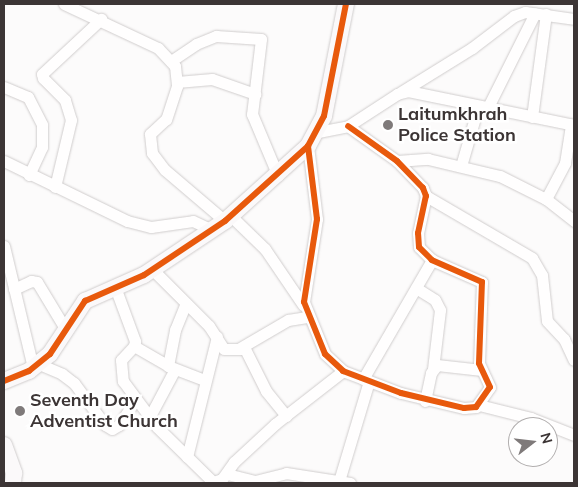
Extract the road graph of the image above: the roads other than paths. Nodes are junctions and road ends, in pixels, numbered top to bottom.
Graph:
1 (64, 4) edge
2 (346, 4) edge
3 (532, 11) edge
4 (101, 19) junction
5 (574, 20) edge
6 (172, 61) junction
7 (177, 82) junction
8 (4, 87) edge
9 (255, 94) junction
10 (397, 94) junction
11 (483, 108) junction
12 (532, 117) junction
13 (573, 125) edge
14 (348, 126) junction
15 (318, 132) junction
16 (308, 146) junction
17 (397, 161) junction
18 (4, 162) edge
19 (461, 166) junction
20 (29, 175) junction
21 (278, 176) junction
22 (55, 187) junction
23 (426, 196) junction
24 (546, 199) junction
25 (574, 221) edge
26 (223, 222) junction
27 (4, 246) edge
28 (432, 260) junction
29 (153, 270) junction
30 (115, 287) junction
31 (14, 288) junction
32 (416, 288) junction
33 (186, 303) junction
34 (306, 312) junction
35 (66, 330) junction
36 (217, 337) junction
37 (134, 346) junction
38 (240, 348) junction
39 (574, 360) edge
40 (36, 366) junction
41 (172, 368) junction
42 (433, 369) junction
43 (482, 370) junction
44 (343, 371) junction
45 (205, 380) junction
46 (366, 380) junction
47 (4, 381) edge
48 (135, 400) junction
49 (425, 400) junction
50 (479, 405) junction
51 (286, 416) junction
52 (150, 418) junction
53 (574, 435) edge
54 (4, 445) edge
55 (187, 457) junction
56 (227, 474) junction
57 (345, 482) edge
58 (13, 483) edge

1 - 4 street
2 - 15 street
3 - 5 street
3 - 10 street
3 - 11 street
3 - 12 street
4 - 6 street
4 - 22 street
6 - 7 street
6 - 9 street
7 - 9 street
7 - 26 street
8 - 20 street
9 - 21 street
10 - 11 street
10 - 14 street
11 - 12 street
11 - 19 street
12 - 13 street
13 - 24 street
14 - 15 street
14 - 17 street
15 - 16 street
16 - 21 street
16 - 34 street
17 - 19 street
17 - 23 street
18 - 20 street
19 - 24 street
20 - 22 street
21 - 26 street
22 - 26 street
23 - 28 street
23 - 39 street
24 - 25 street
26 - 29 street
26 - 34 street
27 - 31 street
28 - 32 street
28 - 43 street
29 - 30 street
29 - 33 street
30 - 35 street
30 - 37 street
31 - 35 street
31 - 40 street
32 - 42 street
32 - 46 street
33 - 36 street
33 - 41 street
34 - 38 street
34 - 44 street
35 - 40 street
36 - 38 street
36 - 45 street
37 - 41 street
37 - 48 street
38 - 51 street
40 - 47 street
40 - 48 street
41 - 45 street
41 - 52 street
42 - 43 street
42 - 49 street
43 - 50 street
44 - 46 street
44 - 51 street
45 - 55 street
46 - 49 street
46 - 57 street
48 - 52 street
49 - 50 street
50 - 53 street
51 - 56 street
52 - 55 street
54 - 58 street
55 - 56 street
56 - 57 street

